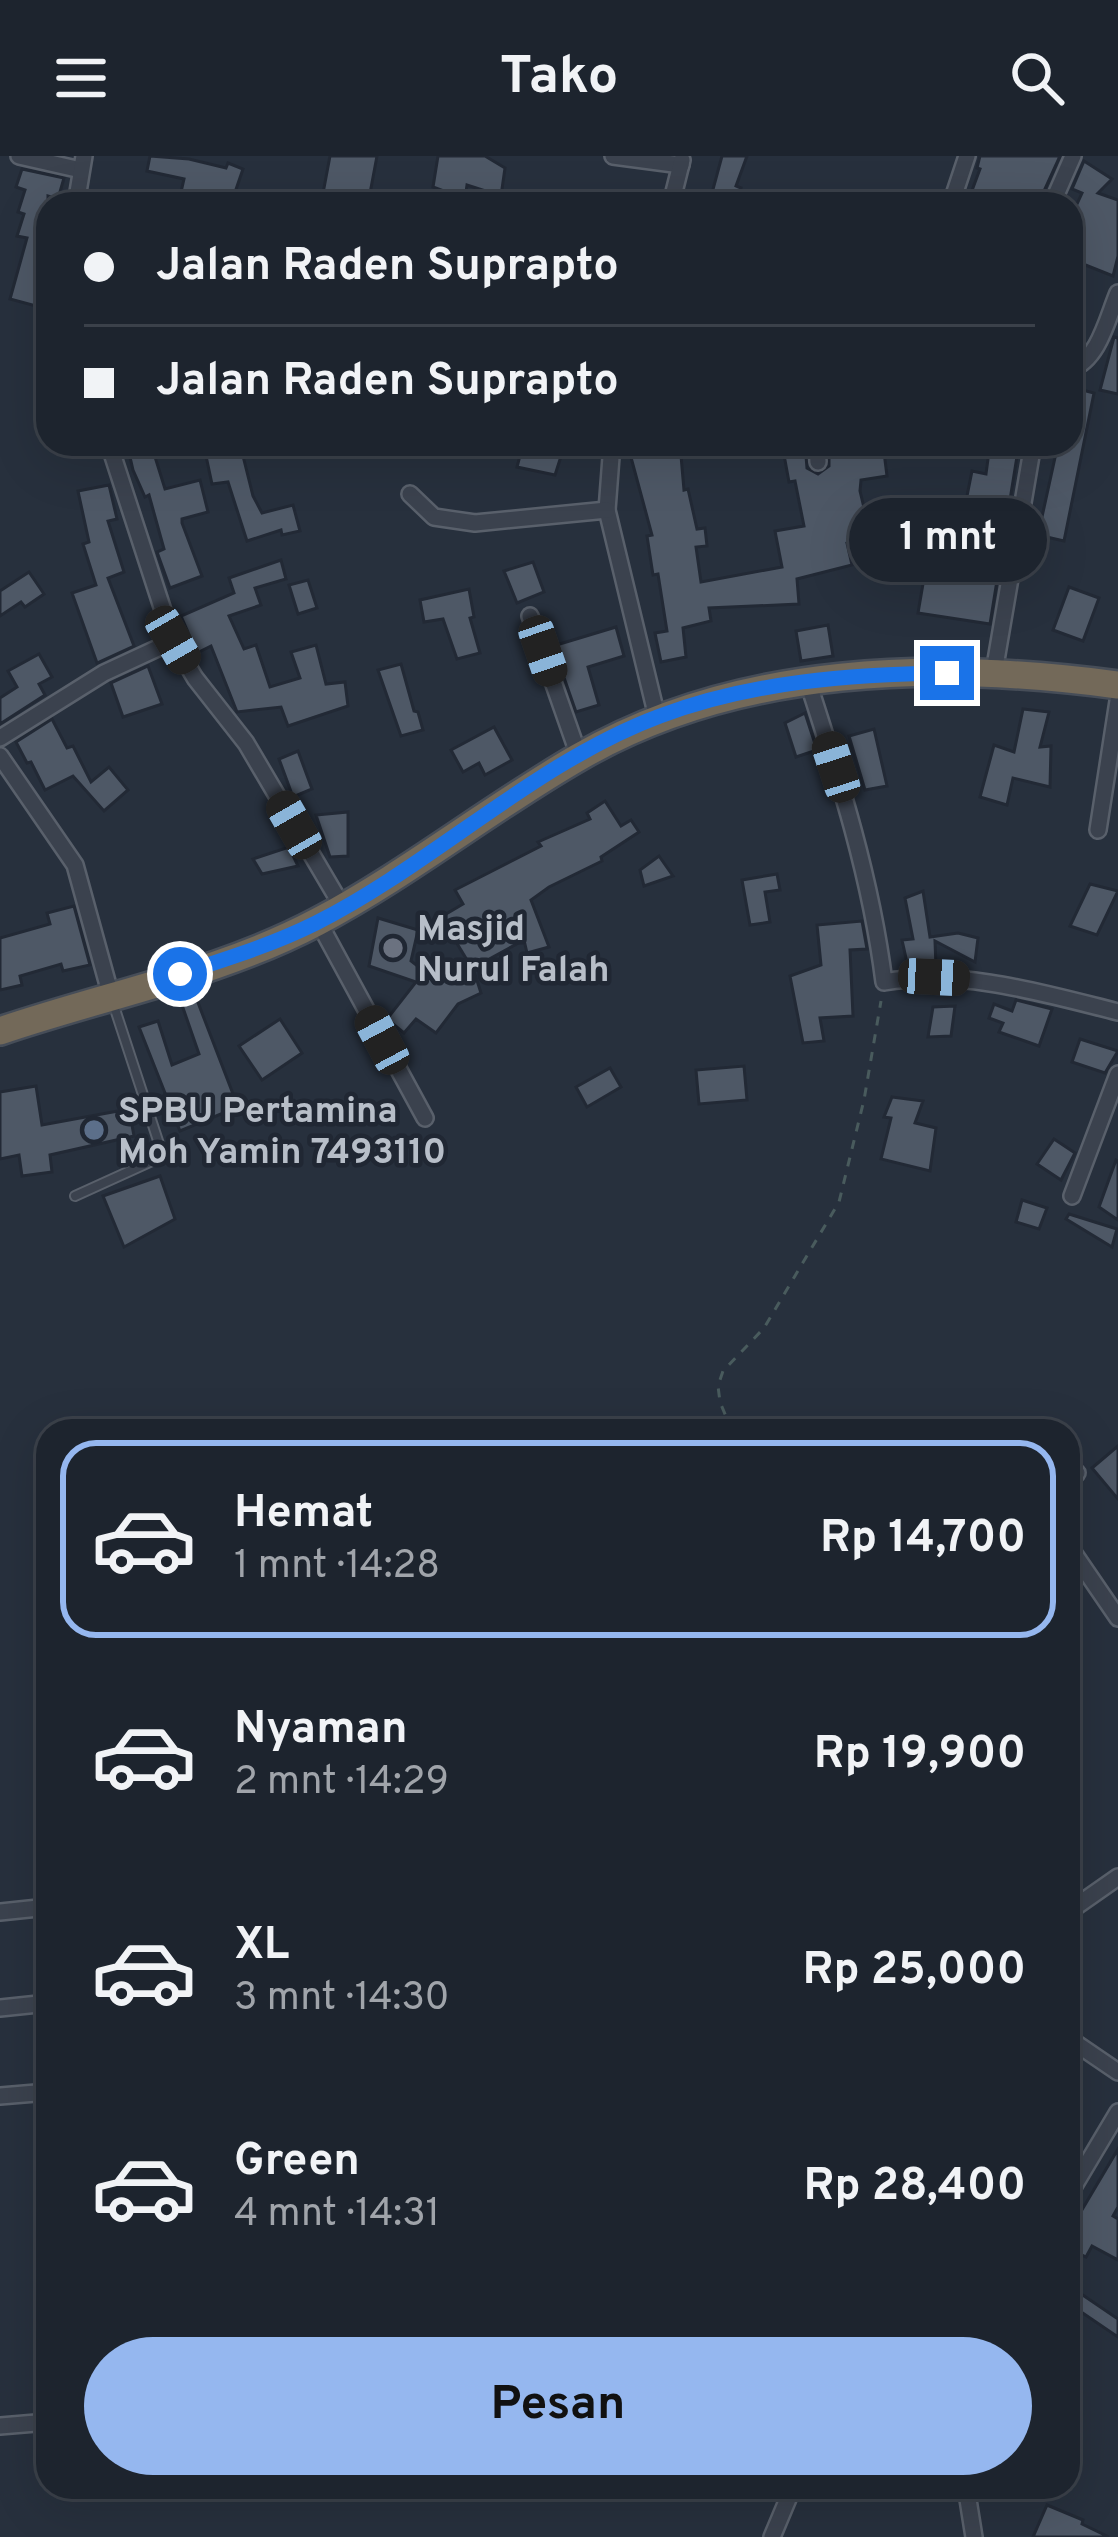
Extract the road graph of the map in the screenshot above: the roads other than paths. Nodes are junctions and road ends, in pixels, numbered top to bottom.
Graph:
1 (19, 156) edge
2 (613, 156) edge
3 (968, 156) edge
4 (1073, 156) edge
5 (682, 161) edge
6 (82, 163) edge
7 (674, 192) edge
8 (955, 192) edge
9 (1057, 192) edge
10 (1118, 293) edge
11 (1083, 364) edge
12 (113, 456) edge
13 (611, 456) edge
14 (818, 456) edge
15 (1031, 456) edge
16 (818, 462) dead end
17 (410, 494) dead end
18 (607, 509) junction
19 (530, 616) dead end
20 (173, 640) junction
21 (994, 672) junction
22 (808, 682) junction
23 (1118, 685) edge
24 (1118, 701) edge
25 (657, 717) junction
26 (0, 737) edge
27 (0, 756) edge
28 (579, 757) junction
29 (1097, 830) dead end
30 (330, 914) junction
31 (111, 996) junction
32 (1118, 1012) edge
33 (0, 1031) edge
34 (1118, 1074) edge
35 (424, 1118) dead end
36 (75, 1196) dead end
37 (1072, 1196) dead end
38 (1080, 1563) edge
39 (1118, 1618) edge
40 (1118, 1877) edge
41 (1080, 1904) edge
42 (36, 1908) edge
43 (0, 1912) edge
44 (36, 2004) edge
45 (0, 2008) edge
46 (1080, 2046) edge
47 (1118, 2072) edge
48 (36, 2093) edge
49 (0, 2096) edge
50 (1118, 2112) edge
51 (1080, 2176) edge
52 (36, 2423) edge
53 (0, 2426) edge
54 (789, 2499) edge
55 (967, 2499) edge
56 (772, 2537) edge
57 (974, 2537) edge

1 - 6 street
2 - 5 street
3 - 8 street
4 - 9 street
5 - 7 street
10 - 11 street
12 - 20 street
13 - 18 street
14 - 16 street
15 - 21 street
17 - 18 street
18 - 25 street
19 - 28 street
20 - 26 street
20 - 30 street
21 - 22 highway
21 - 23 highway
22 - 25 highway
22 - 32 street
24 - 29 street
25 - 28 highway
27 - 31 street
28 - 30 highway
30 - 31 highway
30 - 35 street
31 - 33 highway
31 - 36 lane
34 - 37 street
38 - 39 street
40 - 41 street
42 - 43 street
44 - 45 street
46 - 47 street
48 - 49 street
50 - 51 street
52 - 53 street
54 - 56 street
55 - 57 street

